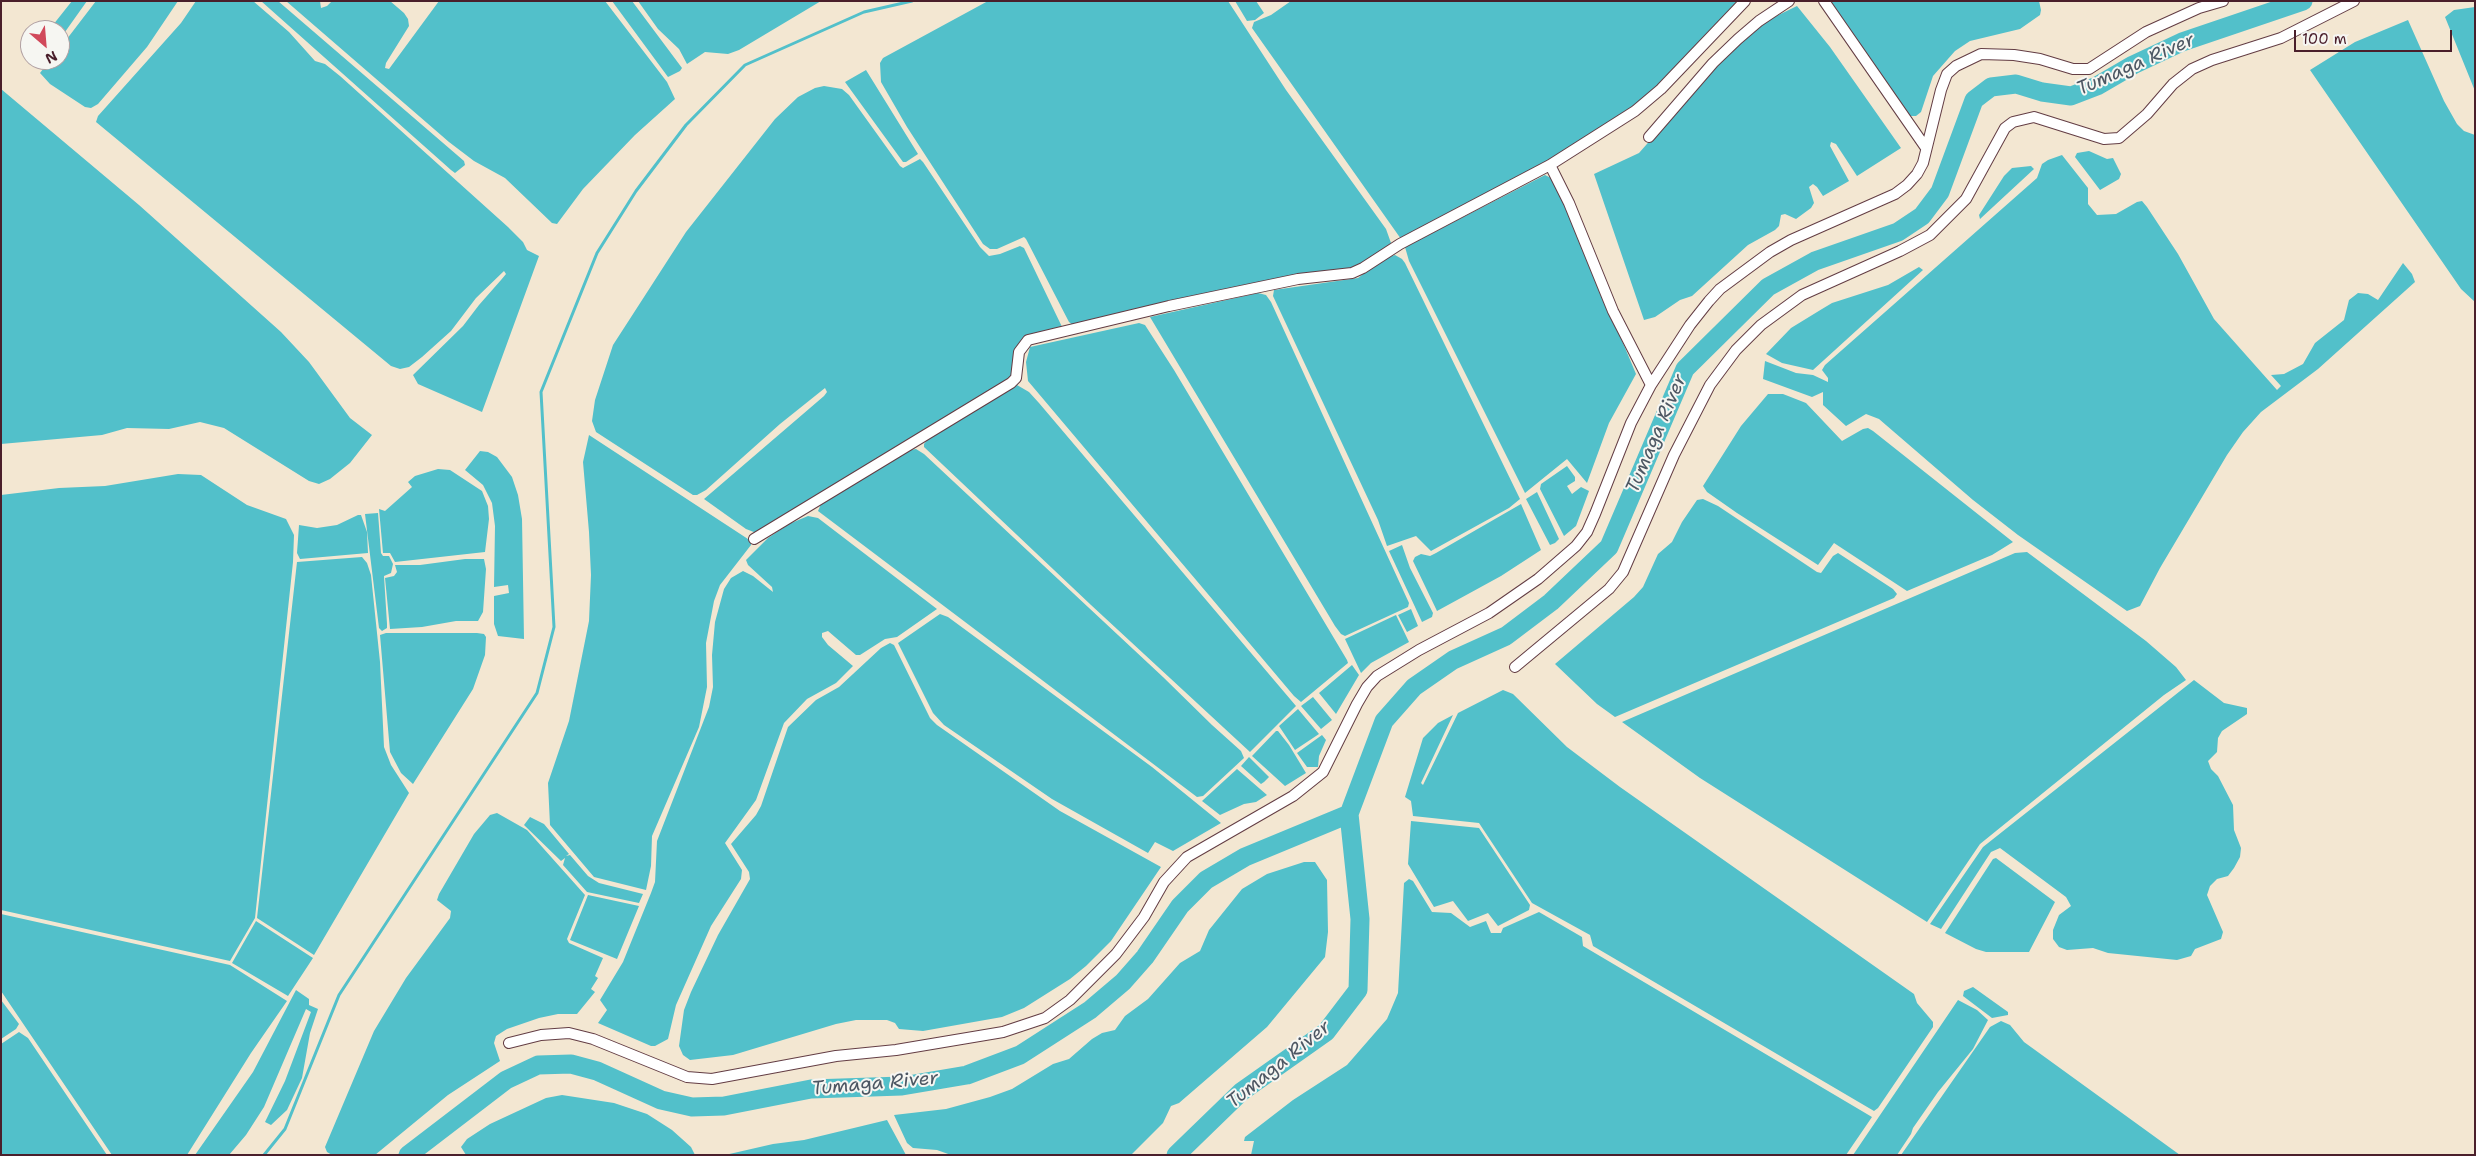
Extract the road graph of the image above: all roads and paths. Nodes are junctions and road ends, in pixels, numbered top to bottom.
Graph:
1 (1745, 1) edge
2 (1789, 1) edge
3 (1824, 1) edge
4 (2224, 1) edge
5 (2354, 1) edge
6 (1649, 137) dead end
7 (1926, 148) junction
8 (1550, 165) junction
9 (1651, 385) junction
10 (754, 539) dead end
11 (1515, 667) dead end
12 (509, 1043) dead end

1 - 8 street
2 - 6 street
3 - 7 street
4 - 7 street
5 - 11 street
7 - 9 street
8 - 9 street
8 - 10 street
9 - 12 street

